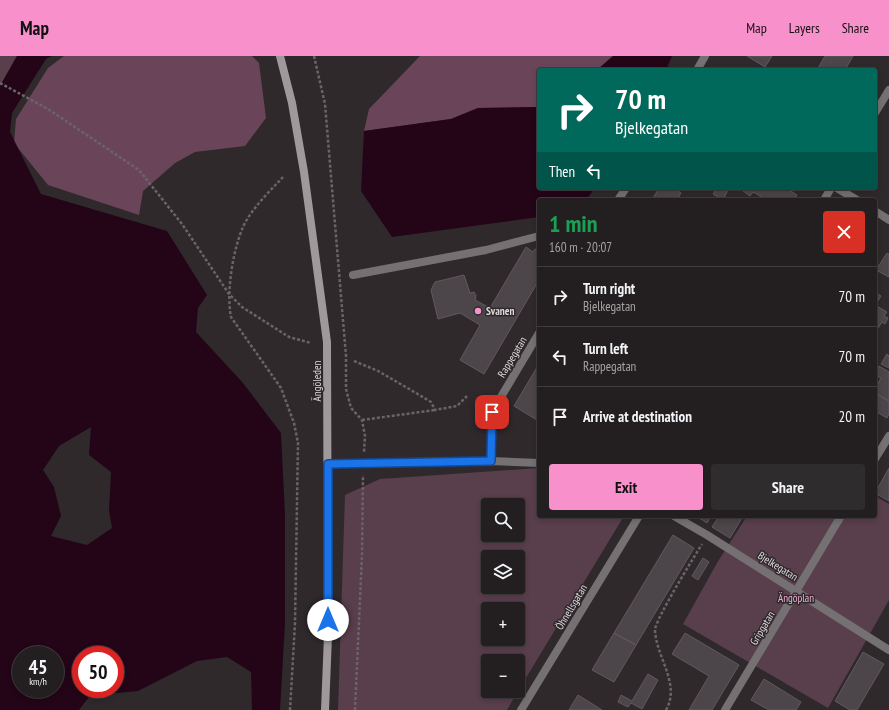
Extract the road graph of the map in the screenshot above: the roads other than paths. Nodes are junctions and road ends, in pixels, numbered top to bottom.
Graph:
1 (280, 56) edge
2 (705, 56) edge
3 (698, 68) edge
4 (889, 90) edge
5 (877, 110) edge
6 (840, 190) edge
7 (854, 198) edge
8 (877, 212) edge
9 (889, 220) edge
10 (537, 237) edge
11 (353, 275) dead end
12 (537, 336) edge
13 (889, 436) edge
14 (877, 456) edge
15 (491, 461) junction
16 (537, 463) edge
17 (328, 464) junction
18 (638, 518) edge
19 (678, 518) edge
20 (840, 518) edge
21 (796, 591) junction
22 (889, 650) edge
23 (324, 710) edge
24 (521, 710) edge
25 (725, 710) edge

1 - 17 main road, Ängöleden
2 - 3 street
4 - 5 street
6 - 7 street
8 - 9 street
10 - 11 street
12 - 15 street, Rappegatan
13 - 14 street
15 - 16 street
15 - 17 street
17 - 23 main road, Ängöleden
18 - 24 street, Öhnellsgatan
19 - 21 street, Bjelkegatan
20 - 21 street, Gripgatan
21 - 22 street, Bjelkegatan
21 - 25 street, Gripgatan

